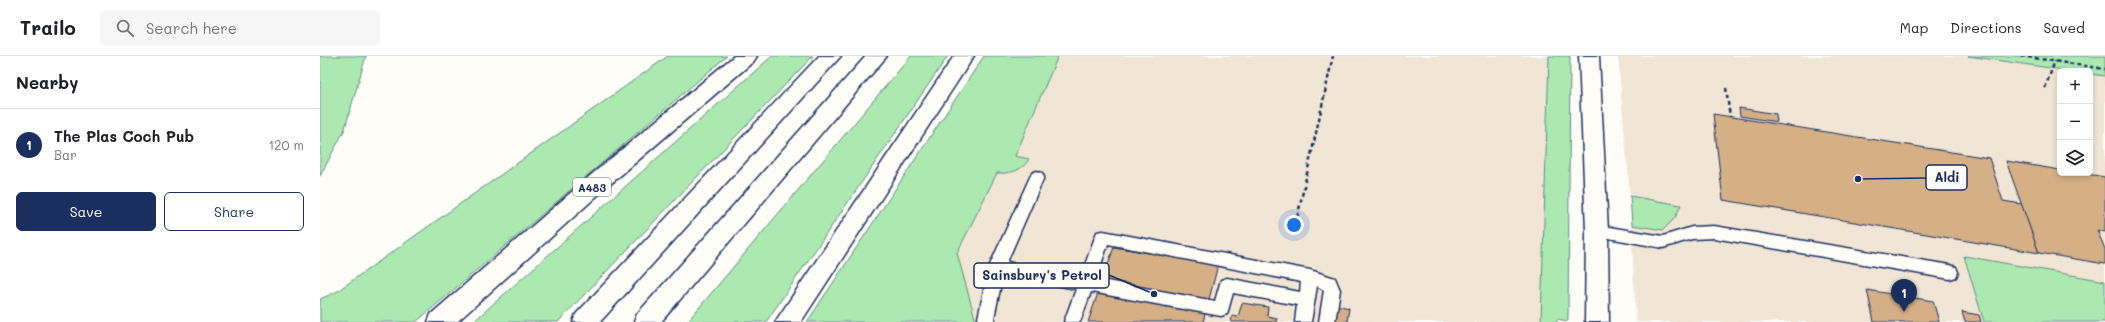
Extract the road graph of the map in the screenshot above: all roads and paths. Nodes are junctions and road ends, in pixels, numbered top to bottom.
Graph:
1 (747, 56) edge
2 (831, 56) edge
3 (877, 56) edge
4 (964, 56) edge
5 (1333, 56) edge
6 (1588, 56) edge
7 (2021, 56) edge
8 (2055, 61) junction
9 (2105, 69) edge
10 (1726, 88) dead end
11 (2045, 88) dead end
12 (1730, 117) dead end
13 (1037, 177) dead end
14 (1296, 223) dead end
15 (1597, 231) junction
16 (996, 267) junction
17 (1950, 272) dead end
18 (1310, 277) junction
19 (1086, 284) junction
20 (1306, 300) junction
21 (1220, 316) edge
22 (440, 322) edge
23 (585, 322) edge
24 (646, 322) edge
25 (787, 322) edge
26 (988, 322) edge
27 (1072, 322) edge
28 (1302, 322) edge
29 (1327, 322) edge
30 (1597, 322) edge

1 - 22 main road, A483
2 - 23 main road
3 - 24 main road
4 - 25 main road
5 - 14 path
6 - 15 main road
7 - 8 path
8 - 9 path
8 - 11 path
10 - 12 path
13 - 16 lane
15 - 17 lane
15 - 30 main road
16 - 19 lane
16 - 26 lane
18 - 19 lane
18 - 20 lane
18 - 29 lane
19 - 21 lane
19 - 27 lane
20 - 21 lane
20 - 28 lane

